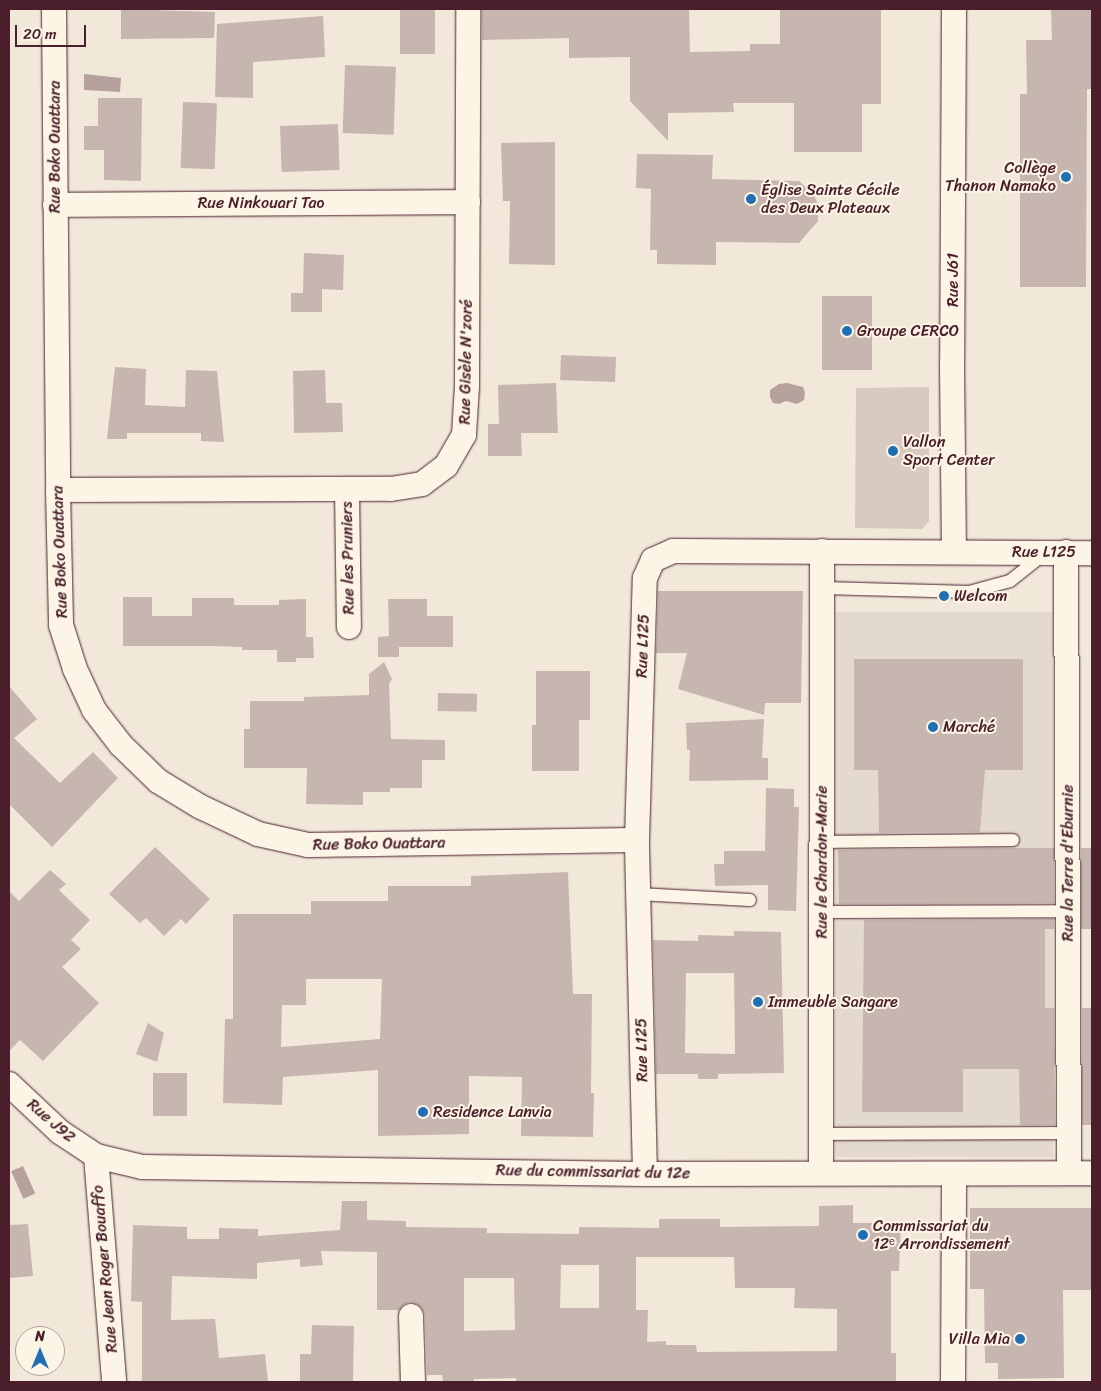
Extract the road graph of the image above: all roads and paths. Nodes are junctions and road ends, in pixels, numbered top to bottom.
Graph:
1 (54, 9) edge
2 (468, 9) edge
3 (954, 9) edge
4 (468, 202) junction
5 (55, 205) junction
6 (347, 489) junction
7 (58, 490) junction
8 (822, 551) junction
9 (954, 551) junction
10 (1056, 552) junction
11 (1092, 553) edge
12 (823, 588) junction
13 (349, 627) dead end
14 (637, 840) junction
15 (1013, 840) dead end
16 (822, 842) junction
17 (638, 894) junction
18 (750, 900) dead end
19 (1068, 911) junction
20 (822, 912) junction
21 (9, 1084) edge
22 (1069, 1133) junction
23 (822, 1134) junction
24 (96, 1156) junction
25 (821, 1173) junction
26 (1081, 1173) edge
27 (646, 1174) junction
28 (954, 1174) junction
29 (411, 1316) dead end
30 (114, 1382) edge
31 (412, 1382) edge
32 (953, 1382) edge

1 - 5 street, Rue Boko Ouattara
2 - 4 street, Rue Gisèle N'zoré
3 - 9 street, Rue J61
4 - 5 street, Rue Ninkouari Tao
4 - 6 street, Rue Gisèle N'zoré
5 - 7 street, Rue Boko Ouattara
6 - 7 street, Rue Gisèle N'zoré
6 - 13 street, Rue les Pruniers
7 - 14 street, Rue Boko Ouattara
8 - 9 street, Rue L125
8 - 12 street, Rue le Chardon-Marie
8 - 14 street, Rue L125
9 - 10 street, Rue L125
10 - 11 street, Rue L125
10 - 12 lane
10 - 19 street, Rue la Terre d'Eburnie
12 - 16 street, Rue le Chardon-Marie
14 - 17 street, Rue L125
15 - 16 lane
16 - 20 street, Rue le Chardon-Marie
17 - 18 lane
17 - 27 street, Rue L125
19 - 20 lane
19 - 22 street, Rue la Terre d'Eburnie
20 - 23 street, Rue le Chardon-Marie
21 - 24 street, Rue J92
22 - 23 lane
22 - 26 street, Rue la Terre d'Eburnie
23 - 25 street, Rue le Chardon-Marie
24 - 27 street, Rue du commissariat du 12e
24 - 30 street, Rue Jean Roger Bouaffo
25 - 27 street, Rue du commissariat du 12e
25 - 28 street, Rue du commissariat du 12e
26 - 28 street, Rue du commissariat du 12e
28 - 32 street
29 - 31 street

